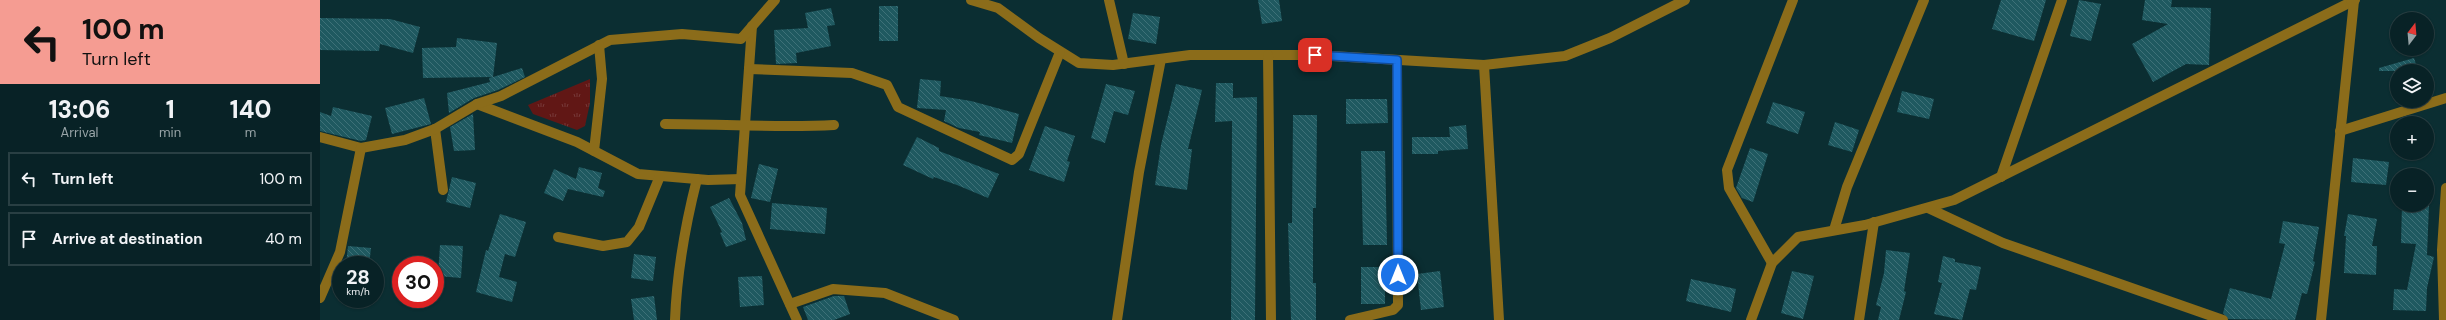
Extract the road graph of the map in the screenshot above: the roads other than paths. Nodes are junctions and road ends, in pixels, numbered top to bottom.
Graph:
1 (775, 0) edge
2 (971, 0) edge
3 (1109, 0) edge
4 (1685, 0) edge
5 (1793, 0) edge
6 (1924, 0) edge
7 (2062, 0) edge
8 (2354, 0) edge
9 (752, 26) junction
10 (599, 45) junction
11 (1060, 52) junction
12 (1268, 55) junction
13 (1161, 59) junction
14 (1397, 60) junction
15 (1124, 64) junction
16 (1484, 65) junction
17 (749, 69) junction
18 (2446, 98) edge
19 (477, 104) junction
20 (665, 124) dead end
21 (745, 124) junction
22 (834, 125) dead end
23 (435, 129) junction
24 (2340, 131) junction
25 (320, 137) edge
26 (360, 148) junction
27 (594, 151) junction
28 (660, 176) junction
29 (2001, 177) junction
30 (697, 179) junction
31 (741, 179) junction
32 (2446, 188) edge
33 (443, 190) dead end
34 (1928, 208) junction
35 (1874, 222) junction
36 (1834, 230) junction
37 (558, 237) dead end
38 (1772, 263) junction
39 (320, 298) edge
40 (790, 304) junction
41 (675, 320) edge
42 (797, 320) edge
43 (954, 320) edge
44 (1117, 320) edge
45 (1271, 320) edge
46 (1350, 320) edge
47 (1499, 320) edge
48 (1751, 320) edge
49 (1859, 320) edge
50 (2223, 320) edge
51 (2321, 320) edge
52 (2444, 320) edge

1 - 9 street
2 - 11 street
3 - 15 street
4 - 16 street
5 - 38 street
6 - 36 street
7 - 29 street
8 - 24 street
8 - 29 street
9 - 10 street
9 - 17 street
10 - 19 street
10 - 27 street
11 - 15 street
11 - 17 street
12 - 13 street
12 - 14 street
12 - 45 street
13 - 15 street
13 - 44 street
14 - 16 street
14 - 46 street
16 - 47 street
17 - 21 street
18 - 24 street
19 - 23 street
19 - 27 street
20 - 21 street
21 - 22 street
21 - 31 street
23 - 26 street
23 - 33 street
24 - 51 street
25 - 26 street
26 - 39 street
27 - 28 street
28 - 30 street
28 - 37 street
29 - 34 street
30 - 31 street
30 - 41 street
31 - 40 street
32 - 52 street
34 - 35 street
34 - 50 street
35 - 36 street
35 - 49 street
36 - 38 street
38 - 48 street
40 - 42 street
40 - 43 street

